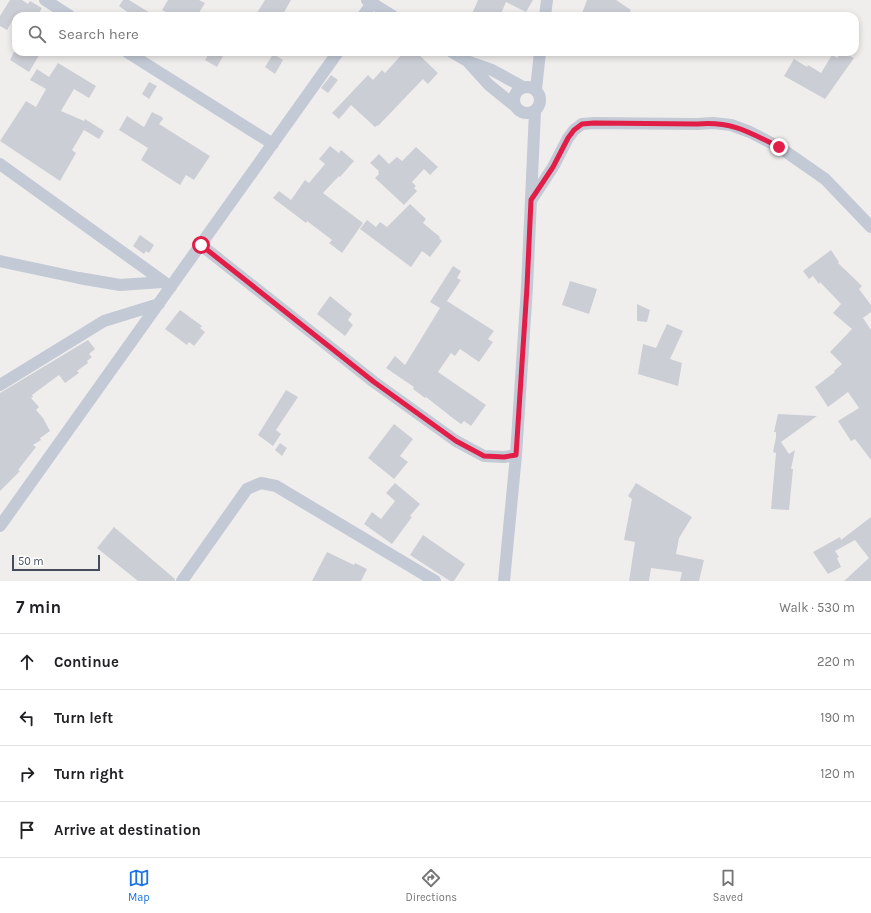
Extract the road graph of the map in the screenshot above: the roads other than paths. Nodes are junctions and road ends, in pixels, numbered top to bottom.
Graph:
1 (45, 0) edge
2 (389, 0) edge
3 (547, 0) edge
4 (370, 2) edge
5 (64, 12) edge
6 (365, 12) edge
7 (387, 12) edge
8 (390, 12) edge
9 (546, 12) edge
10 (133, 56) edge
11 (335, 56) edge
12 (459, 56) edge
13 (540, 56) edge
14 (469, 62) junction
15 (523, 87) junction
16 (536, 89) junction
17 (515, 106) junction
18 (535, 111) junction
19 (273, 144) junction
20 (0, 164) edge
21 (531, 200) junction
22 (871, 227) edge
23 (201, 245) junction
24 (0, 261) edge
25 (167, 285) junction
26 (159, 304) junction
27 (0, 385) edge
28 (516, 455) junction
29 (0, 526) edge
30 (182, 581) edge
31 (435, 581) edge
32 (504, 581) edge

1 - 5 street
2 - 8 street
3 - 9 street
4 - 6 street
4 - 7 street
10 - 19 street
11 - 19 street
12 - 14 street
13 - 16 street
14 - 15 street
14 - 17 street
15 - 16 street
15 - 17 street
16 - 18 street
17 - 18 street
18 - 21 street
19 - 23 street
20 - 25 street
21 - 22 street
21 - 28 street
23 - 25 street
23 - 28 street
24 - 25 street
25 - 26 street
26 - 27 street
26 - 29 street
28 - 32 street
30 - 31 street

